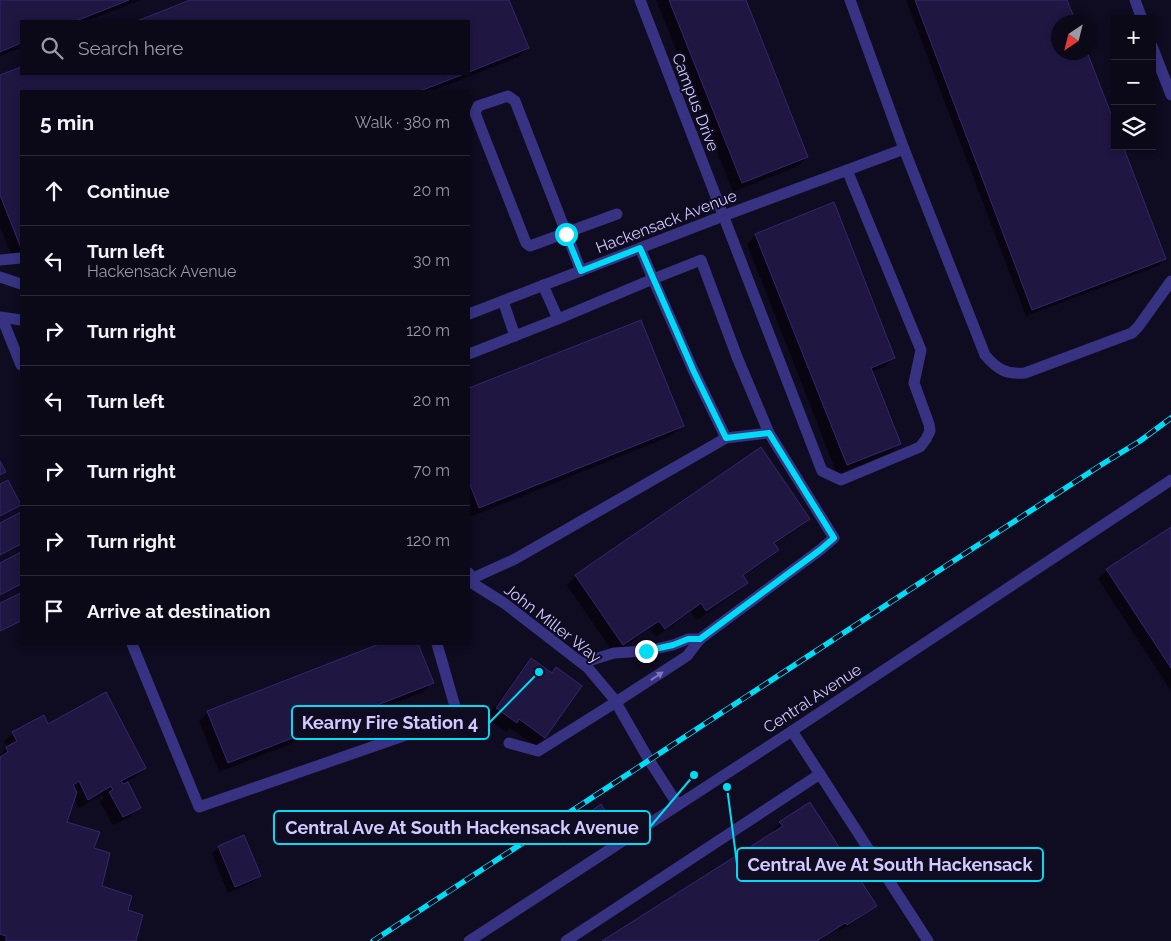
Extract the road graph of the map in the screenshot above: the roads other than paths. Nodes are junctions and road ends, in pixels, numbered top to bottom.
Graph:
1 (640, 0) edge
2 (850, 0) edge
3 (1135, 0) edge
4 (1141, 15) edge
5 (1156, 56) edge
6 (1171, 95) edge
7 (904, 149) junction
8 (847, 170) junction
9 (617, 214) dead end
10 (723, 216) junction
11 (566, 234) junction
12 (640, 248) junction
13 (20, 258) edge
14 (0, 260) edge
15 (581, 271) junction
16 (0, 277) edge
17 (653, 279) junction
18 (1171, 281) edge
19 (20, 284) edge
20 (543, 285) junction
21 (502, 301) junction
22 (470, 314) edge
23 (1, 318) edge
24 (558, 319) junction
25 (20, 320) edge
26 (515, 336) junction
27 (470, 354) edge
28 (20, 363) edge
29 (769, 433) junction
30 (726, 438) junction
31 (1171, 480) edge
32 (470, 576) edge
33 (700, 639) junction
34 (132, 645) edge
35 (437, 645) edge
36 (582, 663) junction
37 (616, 702) junction
38 (792, 731) junction
39 (509, 743) dead end
40 (820, 774) junction
41 (678, 805) junction
42 (469, 941) edge
43 (566, 941) edge
44 (928, 941) edge

1 - 10 street, Campus Drive
2 - 7 street
3 - 4 street
5 - 6 street
7 - 8 street, Hackensack Avenue
7 - 18 street
8 - 10 street, Hackensack Avenue
8 - 10 street, Campus Drive
9 - 11 street
10 - 12 street, Hackensack Avenue
11 - 11 street
11 - 15 street
12 - 15 street, Hackensack Avenue
12 - 17 street
13 - 14 street
15 - 20 street, Hackensack Avenue
16 - 19 street
17 - 24 street
17 - 29 street
17 - 30 street
20 - 21 street, Hackensack Avenue
20 - 24 street
21 - 22 street, Hackensack Avenue
21 - 26 street
23 - 25 street
23 - 28 street
24 - 26 street
26 - 27 street
29 - 30 street
29 - 33 street
30 - 32 street
31 - 38 street, Central Avenue
32 - 36 street, John Miller Way
33 - 36 street
37 -> 33 street
34 - 35 street
36 - 37 street, John Miller Way
37 - 39 street
37 - 41 street, John Miller Way
38 - 40 street
38 - 41 street, Central Avenue
40 - 43 street
40 - 44 street
41 - 42 street, Central Avenue

